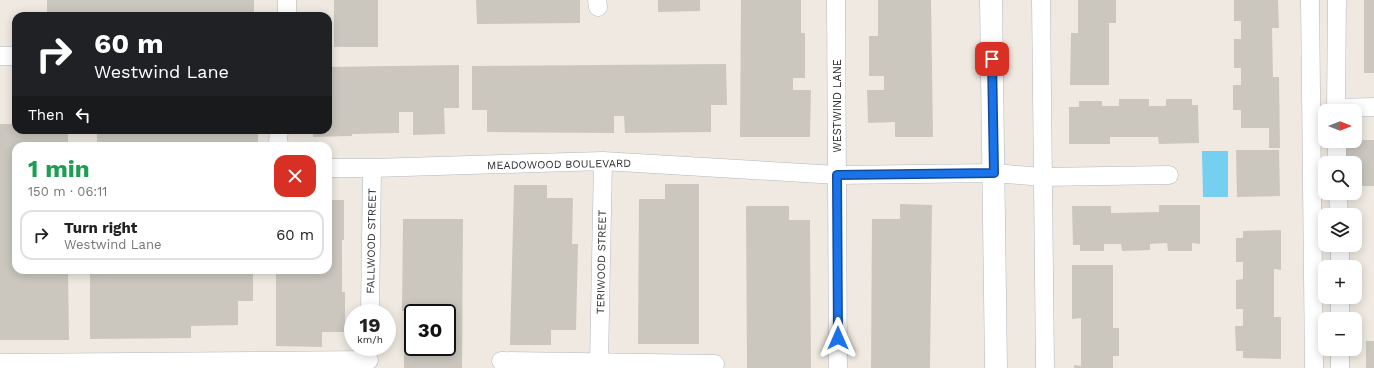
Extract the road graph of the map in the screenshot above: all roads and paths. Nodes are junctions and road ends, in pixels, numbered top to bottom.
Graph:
1 (287, 0) edge
2 (836, 0) edge
3 (991, 0) edge
4 (1041, 0) edge
5 (1310, 0) edge
6 (1337, 0) edge
7 (287, 12) edge
8 (0, 56) edge
9 (12, 56) edge
10 (1336, 104) edge
11 (1374, 107) edge
12 (1362, 108) edge
13 (603, 161) junction
14 (332, 168) edge
15 (372, 168) junction
16 (994, 173) junction
17 (837, 175) junction
18 (1169, 175) dead end
19 (1042, 177) junction
20 (370, 304) edge
21 (1340, 356) edge
22 (369, 358) edge
23 (501, 361) dead end
24 (0, 362) edge
25 (599, 363) junction
26 (715, 364) dead end
27 (838, 368) edge
28 (996, 368) edge
29 (1045, 368) edge
30 (1314, 368) edge
31 (1340, 368) edge

1 - 7 street
2 - 17 street, WESTWIND LANE
3 - 16 street
4 - 19 street
5 - 30 street
6 - 10 street
8 - 9 street
11 - 12 street
13 - 15 street, MEADOWOOD BOULEVARD
13 - 17 street, MEADOWOOD BOULEVARD
13 - 25 street, TERIWOOD STREET
14 - 15 street, MEADOWOOD BOULEVARD
15 - 20 street, FALLWOOD STREET
16 - 17 street
16 - 19 street
16 - 28 street
17 - 27 street, WESTWIND LANE
18 - 19 street
19 - 29 street
21 - 31 street
22 - 24 street
23 - 25 street
25 - 26 street

